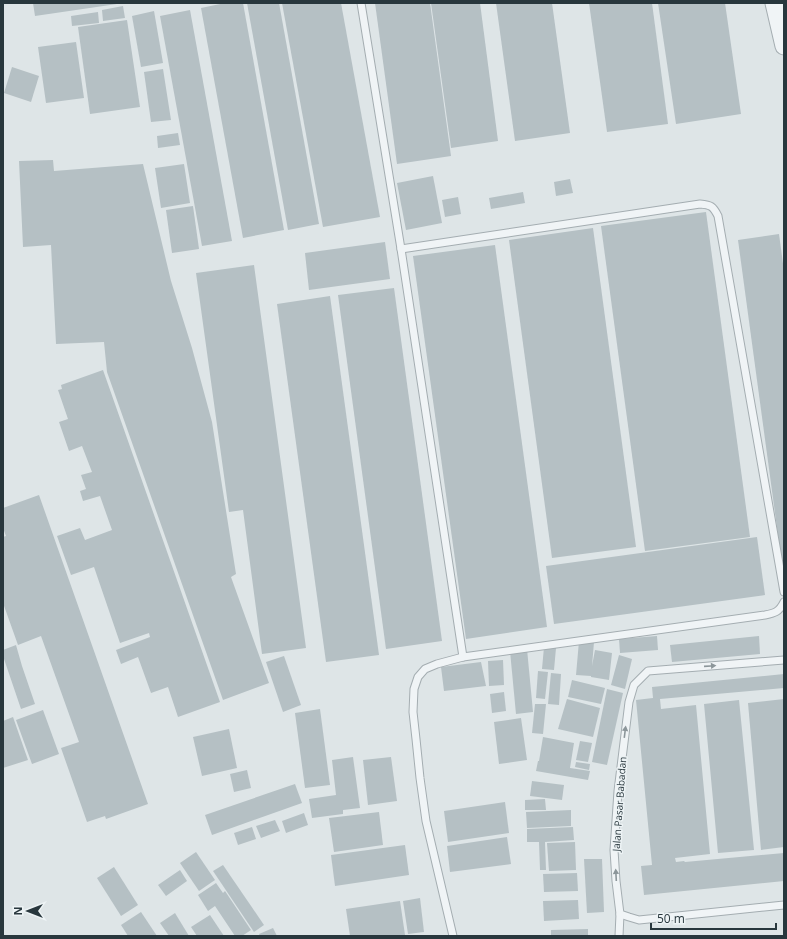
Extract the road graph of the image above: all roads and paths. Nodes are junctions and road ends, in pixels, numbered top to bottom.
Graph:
1 (361, 3) edge
2 (774, 3) edge
3 (784, 46) edge
4 (401, 249) junction
5 (784, 592) edge
6 (784, 602) edge
7 (463, 657) junction
8 (784, 660) edge
9 (784, 905) edge
10 (620, 914) junction
11 (453, 936) edge
12 (620, 936) edge

1 - 4 lane
2 - 3 street
4 - 5 lane
4 - 7 lane
6 - 7 lane
7 - 11 lane
10 -> 8 lane, Jalan Pasar Babadan
9 - 10 lane
10 - 12 lane, Jalan Pasar Babadan

